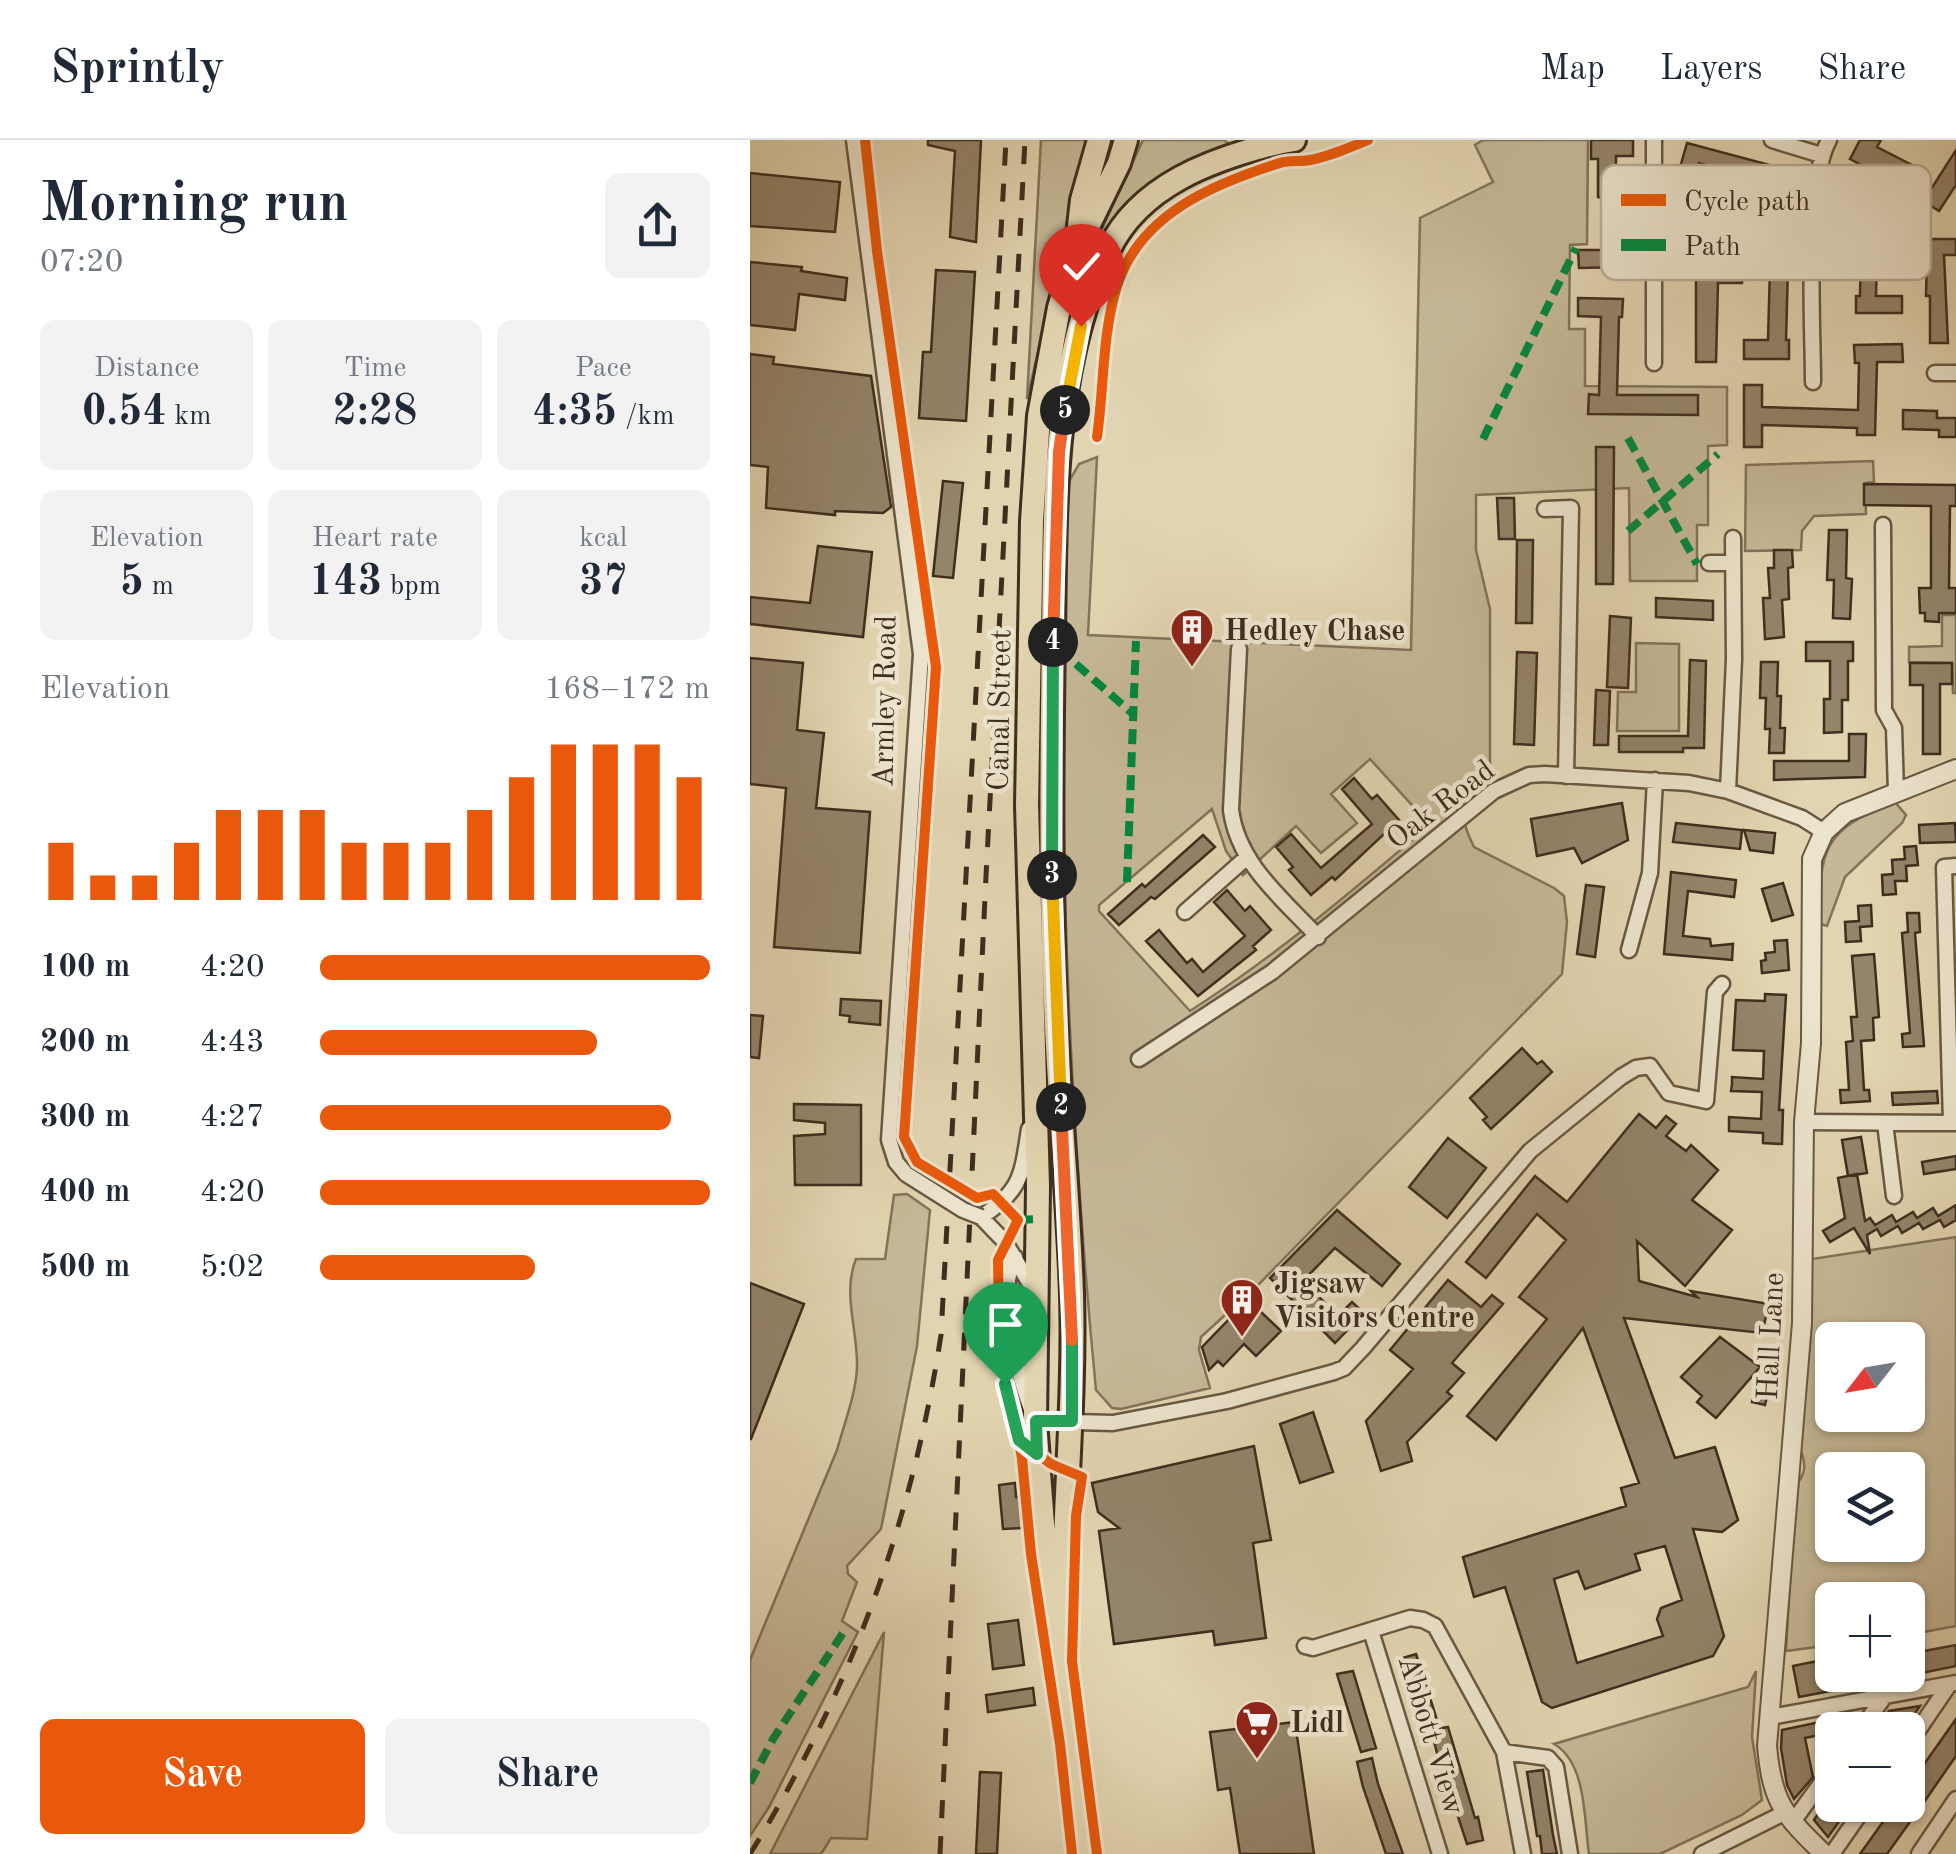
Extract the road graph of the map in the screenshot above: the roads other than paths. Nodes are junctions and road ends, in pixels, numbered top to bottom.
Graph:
1 (854, 140) edge
2 (1099, 140) edge
3 (1126, 140) edge
4 (1654, 140) edge
5 (1772, 140) edge
6 (1829, 140) edge
7 (1279, 141) edge
8 (1821, 155) junction
9 (1652, 165) edge
10 (1820, 165) edge
11 (1075, 253) junction
12 (1653, 280) edge
13 (1813, 280) edge
14 (1654, 362) dead end
15 (1935, 372) dead end
16 (1956, 373) edge
17 (1812, 382) dead end
18 (1545, 508) dead end
19 (1882, 525) dead end
20 (1733, 538) dead end
21 (1708, 563) dead end
22 (1732, 563) junction
23 (1239, 649) dead end
24 (1956, 769) edge
25 (1566, 776) junction
26 (1655, 780) junction
27 (1728, 791) junction
28 (1896, 792) junction
29 (1824, 832) junction
30 (1246, 858) junction
31 (1956, 866) edge
32 (1185, 912) dead end
33 (1318, 937) junction
34 (1629, 950) dead end
35 (1722, 984) dead end
36 (1139, 1059) dead end
37 (1036, 1082) junction
38 (1804, 1122) junction
39 (1885, 1123) junction
40 (1953, 1123) edge
41 (1894, 1196) dead end
42 (981, 1217) junction
43 (1015, 1257) junction
44 (1037, 1296) junction
45 (1036, 1421) junction
46 (1072, 1421) junction
47 (1371, 1631) junction
48 (1305, 1646) dead end
49 (1062, 1674) junction
50 (1953, 1684) edge
51 (1885, 1696) junction
52 (1873, 1712) edge
53 (1770, 1718) junction
54 (1925, 1722) edge
55 (1504, 1752) junction
56 (1815, 1787) edge
57 (1956, 1799) edge
58 (1788, 1818) junction
59 (1854, 1822) edge
60 (1084, 1854) edge
61 (1440, 1854) edge
62 (1522, 1854) edge
63 (1570, 1854) edge
64 (1702, 1854) edge
65 (1824, 1854) edge
66 (1832, 1854) edge
67 (1919, 1854) edge

1 - 42 street, Armley Road, bridge
2 - 11 main road
3 - 11 main road, Canal Street
4 - 9 street
5 - 8 street
6 - 8 street
7 - 46 main road, Canal Street
8 - 10 street
11 - 37 main road, Canal Street
12 - 14 street
13 - 17 street
15 - 16 street
18 - 25 street
19 - 28 street
20 - 22 street
21 - 22 street
22 - 27 street
23 - 30 street
24 - 28 street
25 - 26 street, Oak Road
25 - 33 street, Oak Road
26 - 27 street, Oak Road
26 - 34 street
27 - 29 street, Oak Road
28 - 29 street
29 - 38 street, Hall Lane
30 - 32 street
30 - 33 street
31 - 40 street
33 - 36 street, Oak Road
35 - 46 street
37 - 42 street
37 - 44 main road, Canal Street
38 - 39 street
38 - 53 street, Hall Lane
39 - 40 street
39 - 41 street
42 - 43 street, Armley Road
43 - 44 street, Armley Road
43 - 45 street
44 - 45 main road, Canal Street
45 - 46 street
45 - 49 main road, Canal Street
46 - 49 main road, Canal Street
47 - 48 street
47 - 55 street
47 - 61 street, Abbott View
49 - 60 main road
50 - 51 street
50 - 54 street
51 - 52 street
51 - 53 street
53 - 58 street, Hall Lane
55 - 62 street
55 - 63 street
56 - 58 street
57 - 67 street
58 - 64 street
58 - 65 street, Hall Lane
59 - 66 street

